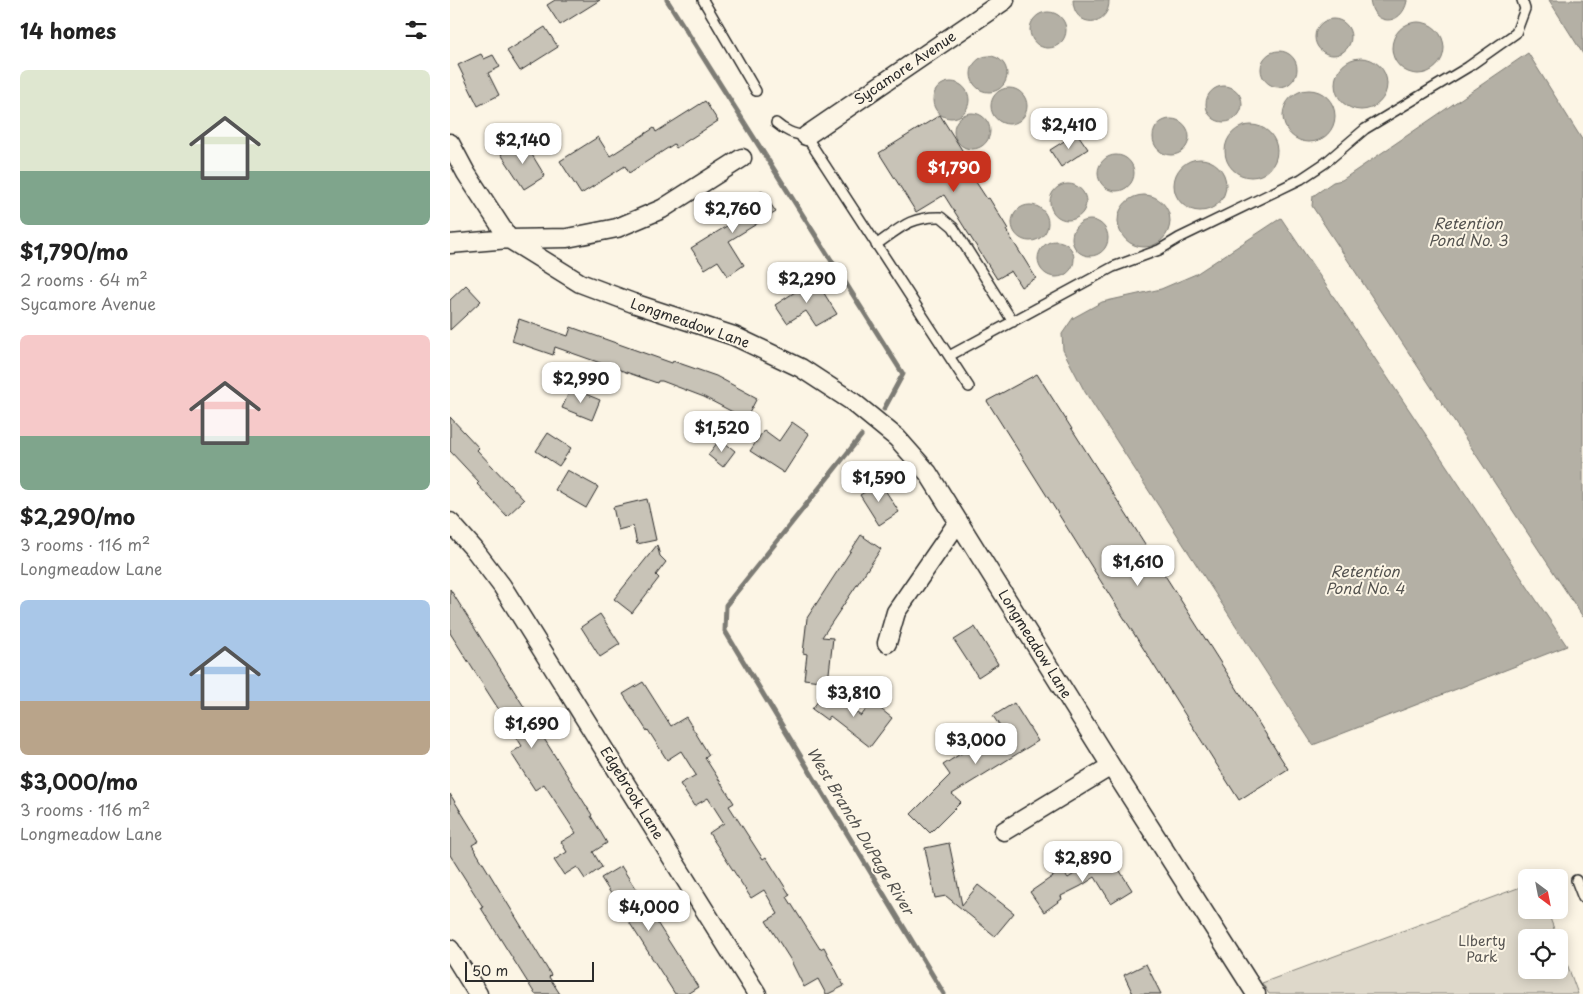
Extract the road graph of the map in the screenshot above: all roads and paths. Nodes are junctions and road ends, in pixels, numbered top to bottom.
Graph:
1 (703, 0) edge
2 (1005, 0) edge
3 (1522, 0) edge
4 (756, 91) dead end
5 (776, 122) dead end
6 (806, 136) junction
7 (450, 143) edge
8 (742, 158) dead end
9 (508, 239) junction
10 (450, 244) edge
11 (876, 245) junction
12 (1013, 322) junction
13 (949, 356) junction
14 (969, 387) dead end
15 (450, 522) edge
16 (958, 522) junction
17 (887, 643) dead end
18 (1112, 766) junction
19 (1004, 831) dead end
20 (1576, 880) dead end
21 (1583, 898) edge
22 (450, 949) edge
23 (478, 994) edge
24 (757, 994) edge
25 (1256, 994) edge

1 - 4 lane
2 - 6 street, Sycamore Avenue
3 - 12 lane
5 - 6 lane
6 - 11 lane
7 - 9 street, Longmeadow Lane
8 - 9 street
9 - 10 street
9 - 16 street, Longmeadow Lane
11 - 12 lane
11 - 13 lane
12 - 13 lane
13 - 14 lane
15 - 24 street, Edgebrook Lane
16 - 17 street
16 - 18 street, Longmeadow Lane
18 - 19 street
18 - 25 street, Longmeadow Lane
20 - 21 lane
22 - 23 street

